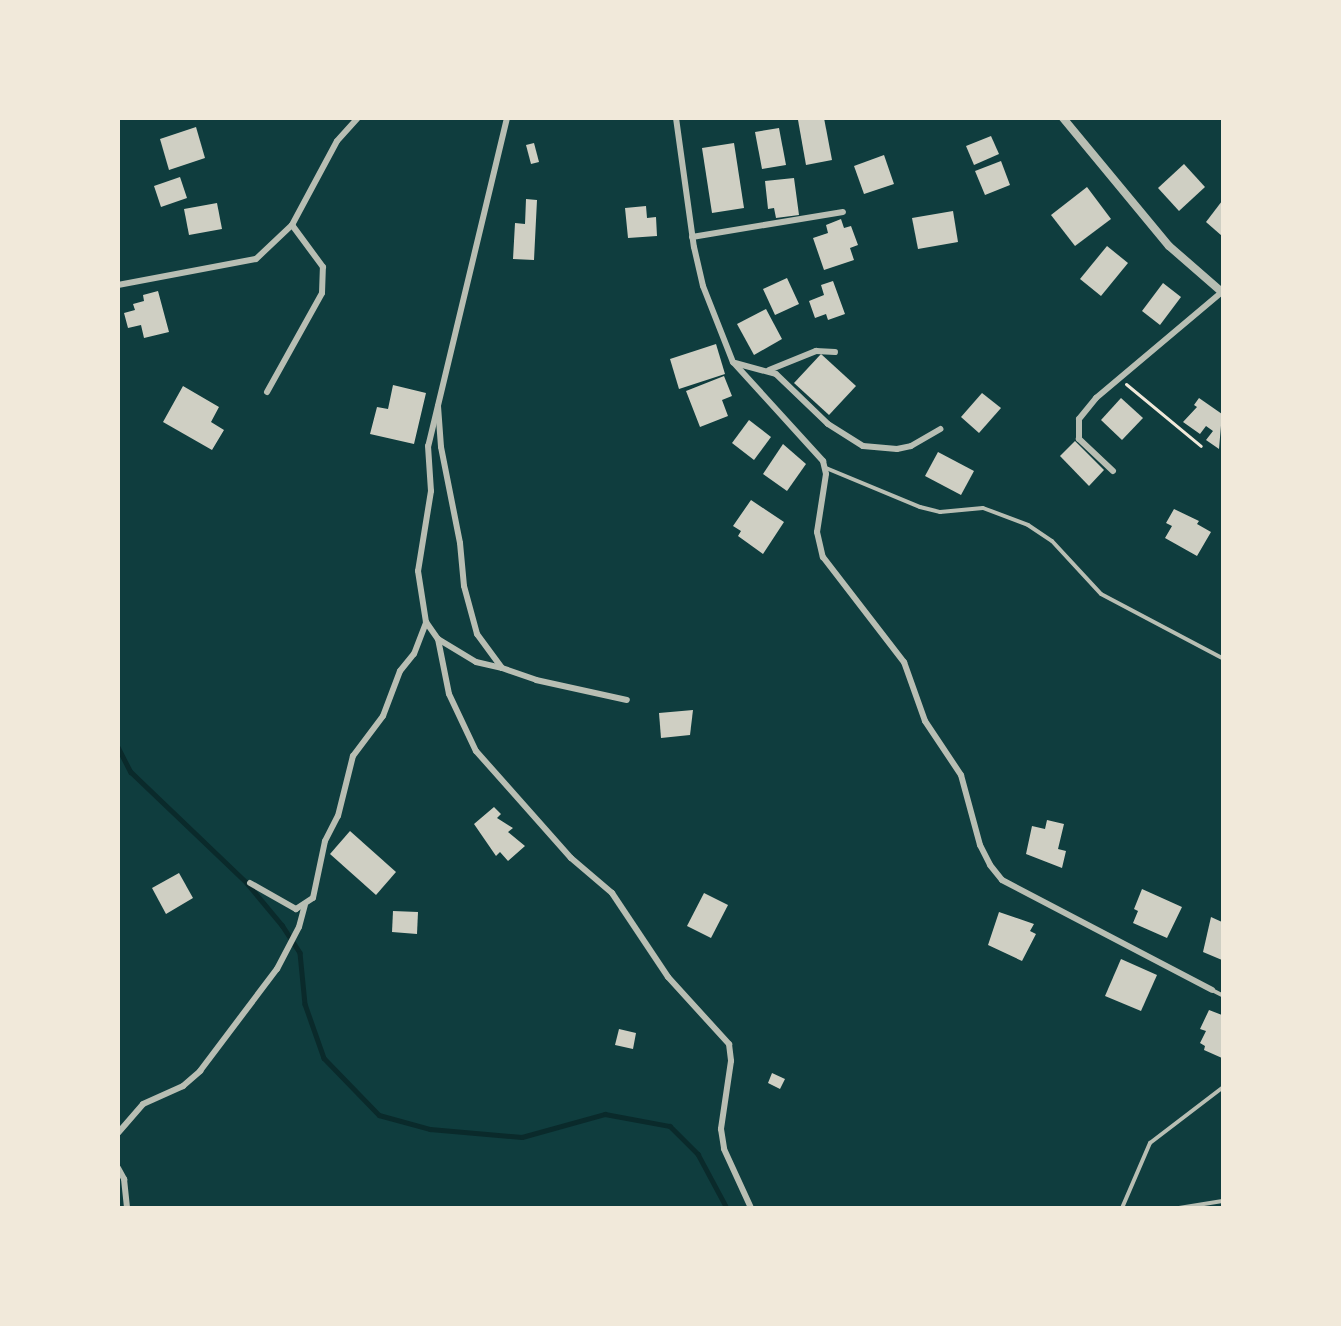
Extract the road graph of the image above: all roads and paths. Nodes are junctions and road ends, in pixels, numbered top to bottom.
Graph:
1 (358, 118) edge
2 (507, 118) edge
3 (676, 118) edge
4 (1063, 118) edge
5 (843, 212) dead end
6 (292, 225) junction
7 (692, 237) junction
8 (118, 285) edge
9 (1222, 292) edge
10 (835, 352) dead end
11 (733, 362) junction
12 (769, 370) junction
13 (1120, 378) junction
14 (267, 392) dead end
15 (438, 396) junction
16 (940, 429) dead end
17 (1201, 446) dead end
18 (826, 468) junction
19 (1113, 471) dead end
20 (426, 622) junction
21 (438, 639) junction
22 (1222, 658) edge
23 (502, 668) junction
24 (627, 700) dead end
25 (250, 883) dead end
26 (305, 905) junction
27 (1212, 990) joint
28 (1222, 995) edge
29 (1222, 1088) edge
30 (118, 1133) edge
31 (118, 1168) edge
32 (1222, 1200) edge
33 (126, 1208) edge
34 (751, 1208) edge
35 (1122, 1208) edge
36 (1179, 1208) edge

1 - 6 street
2 - 15 street
3 - 7 street
4 - 9 street
5 - 7 street
6 - 8 street
6 - 14 street
7 - 11 street
9 - 13 street
10 - 12 street
11 - 12 street
11 - 18 street
12 - 16 street
13 - 17 path
13 - 19 street
15 - 20 street
15 - 23 street
18 - 22 lane
18 - 27 street
20 - 21 street
20 - 26 street
21 - 23 street
21 - 34 street
23 - 24 street
25 - 26 street
26 - 30 street
27 - 28 lane
29 - 35 lane
31 - 33 street
32 - 36 lane

